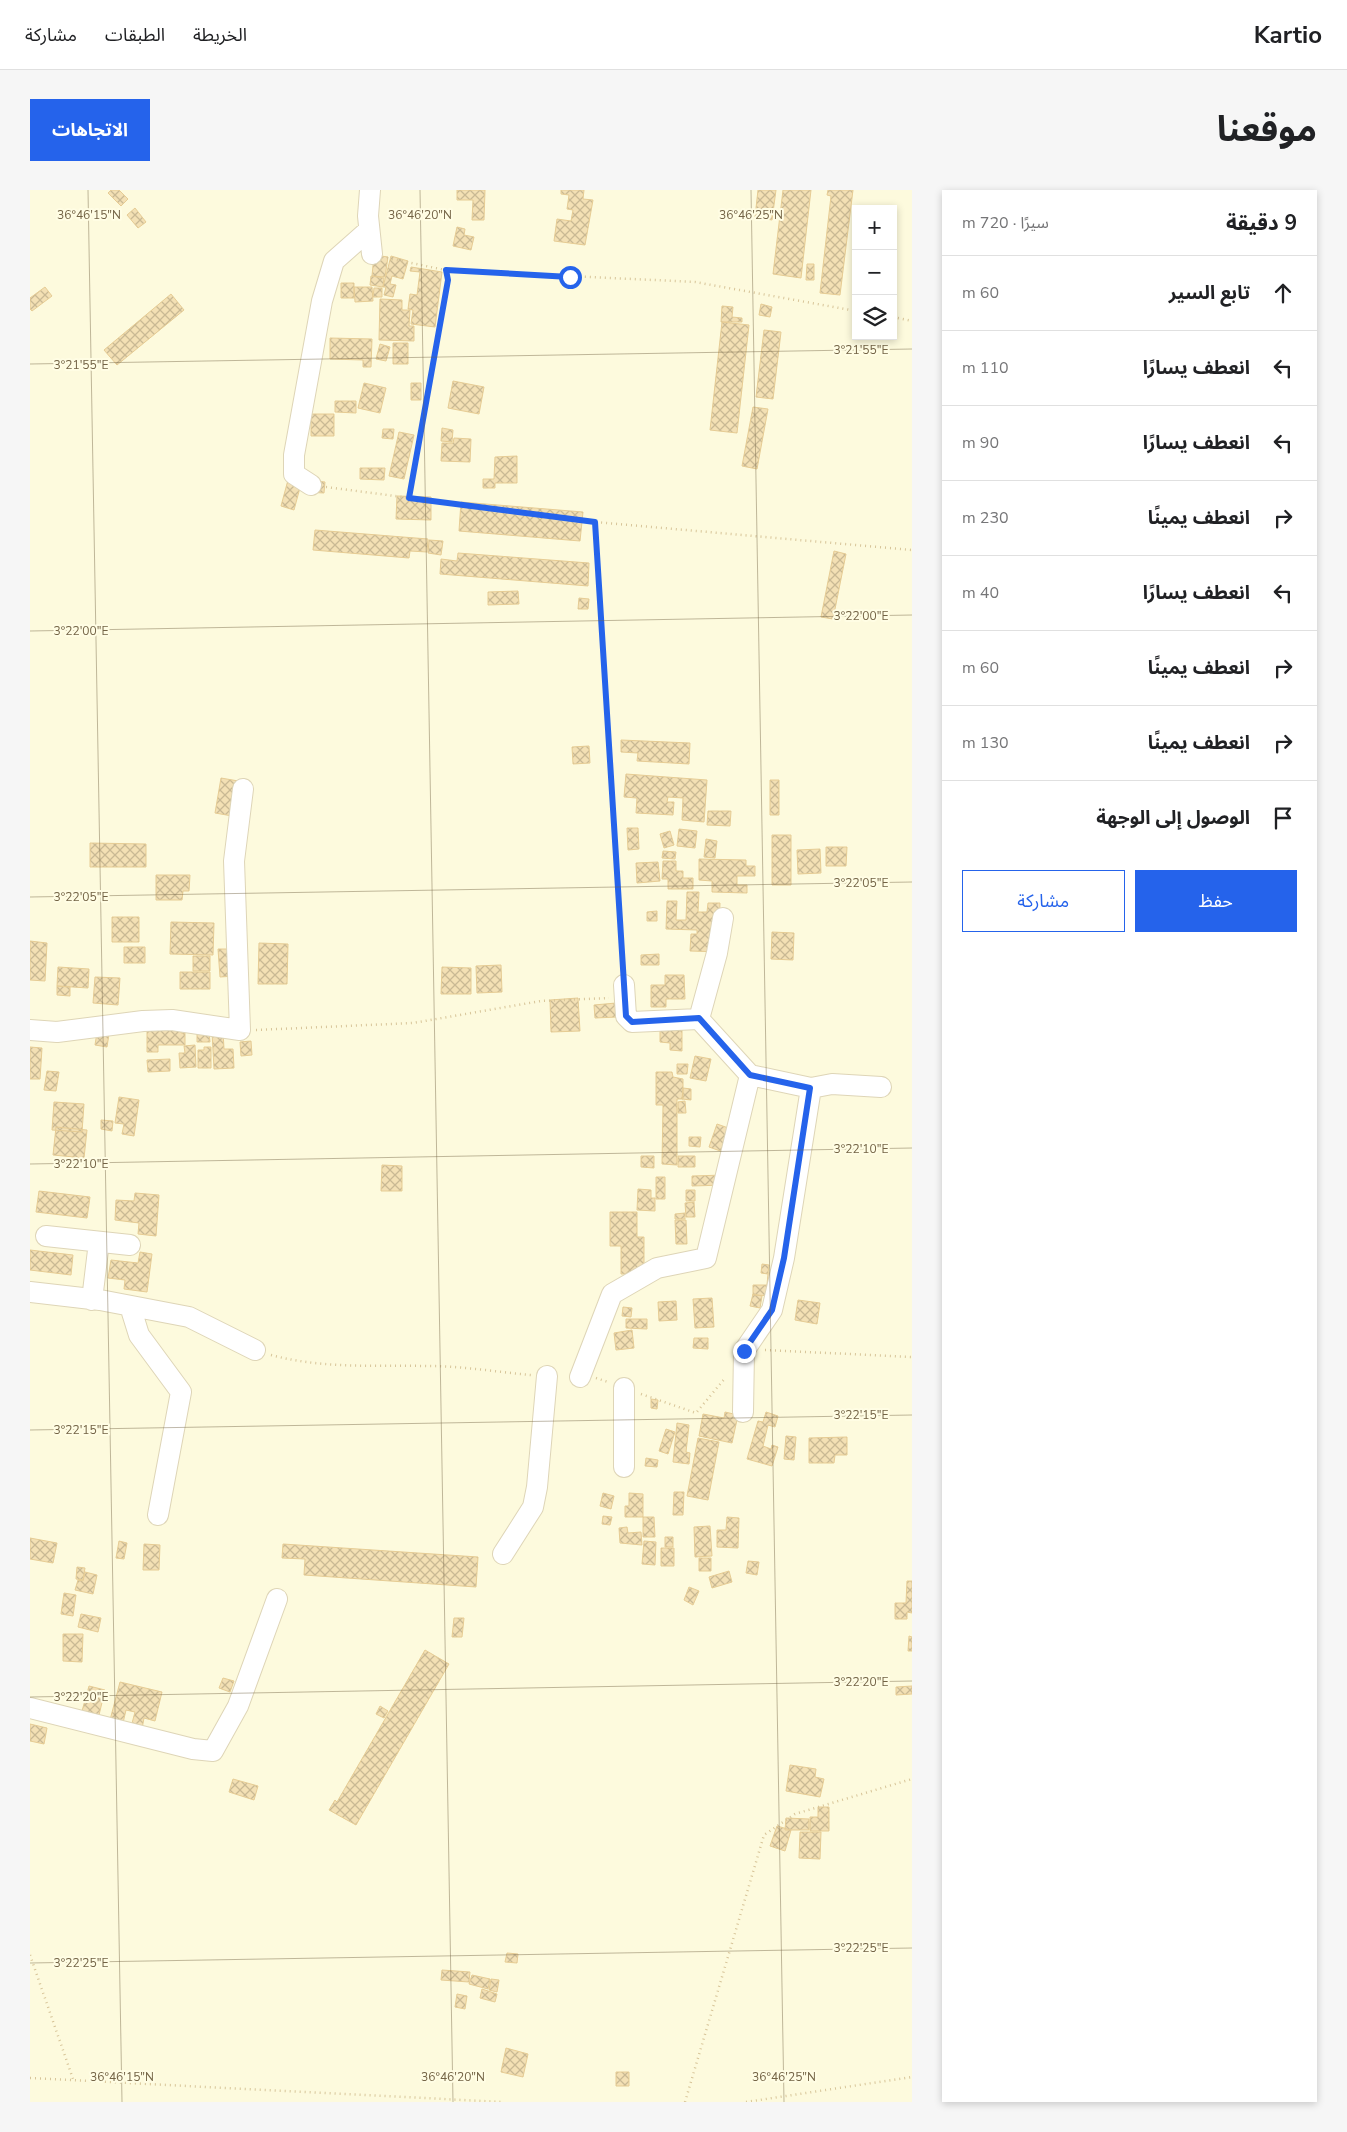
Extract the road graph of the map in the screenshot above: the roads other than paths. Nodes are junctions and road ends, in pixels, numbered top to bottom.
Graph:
1 (370, 190) edge
2 (369, 230) junction
3 (372, 254) road end
4 (311, 485) road end
5 (243, 789) dead end
6 (723, 918) dead end
7 (624, 985) road end
8 (699, 1018) junction
9 (30, 1030) edge
10 (750, 1075) junction
11 (810, 1088) junction
12 (881, 1088) dead end
13 (46, 1236) dead end
14 (99, 1242) junction
15 (130, 1245) dead end
16 (30, 1292) edge
17 (92, 1300) junction
18 (130, 1306) junction
19 (255, 1350) dead end
20 (547, 1376) dead end
21 (580, 1377) dead end
22 (624, 1388) dead end
23 (744, 1412) dead end
24 (624, 1467) dead end
25 (158, 1515) dead end
26 (503, 1554) dead end
27 (277, 1599) dead end
28 (30, 1708) edge

1 - 2 street
2 - 3 street
2 - 4 street
5 - 9 street
6 - 8 street
7 - 8 street
8 - 10 street
10 - 11 street
10 - 21 street
11 - 12 street
11 - 23 street
13 - 14 street
14 - 15 street
14 - 17 street
16 - 17 street
17 - 18 street
18 - 19 street
18 - 25 street
20 - 26 street
22 - 24 street
27 - 28 street

